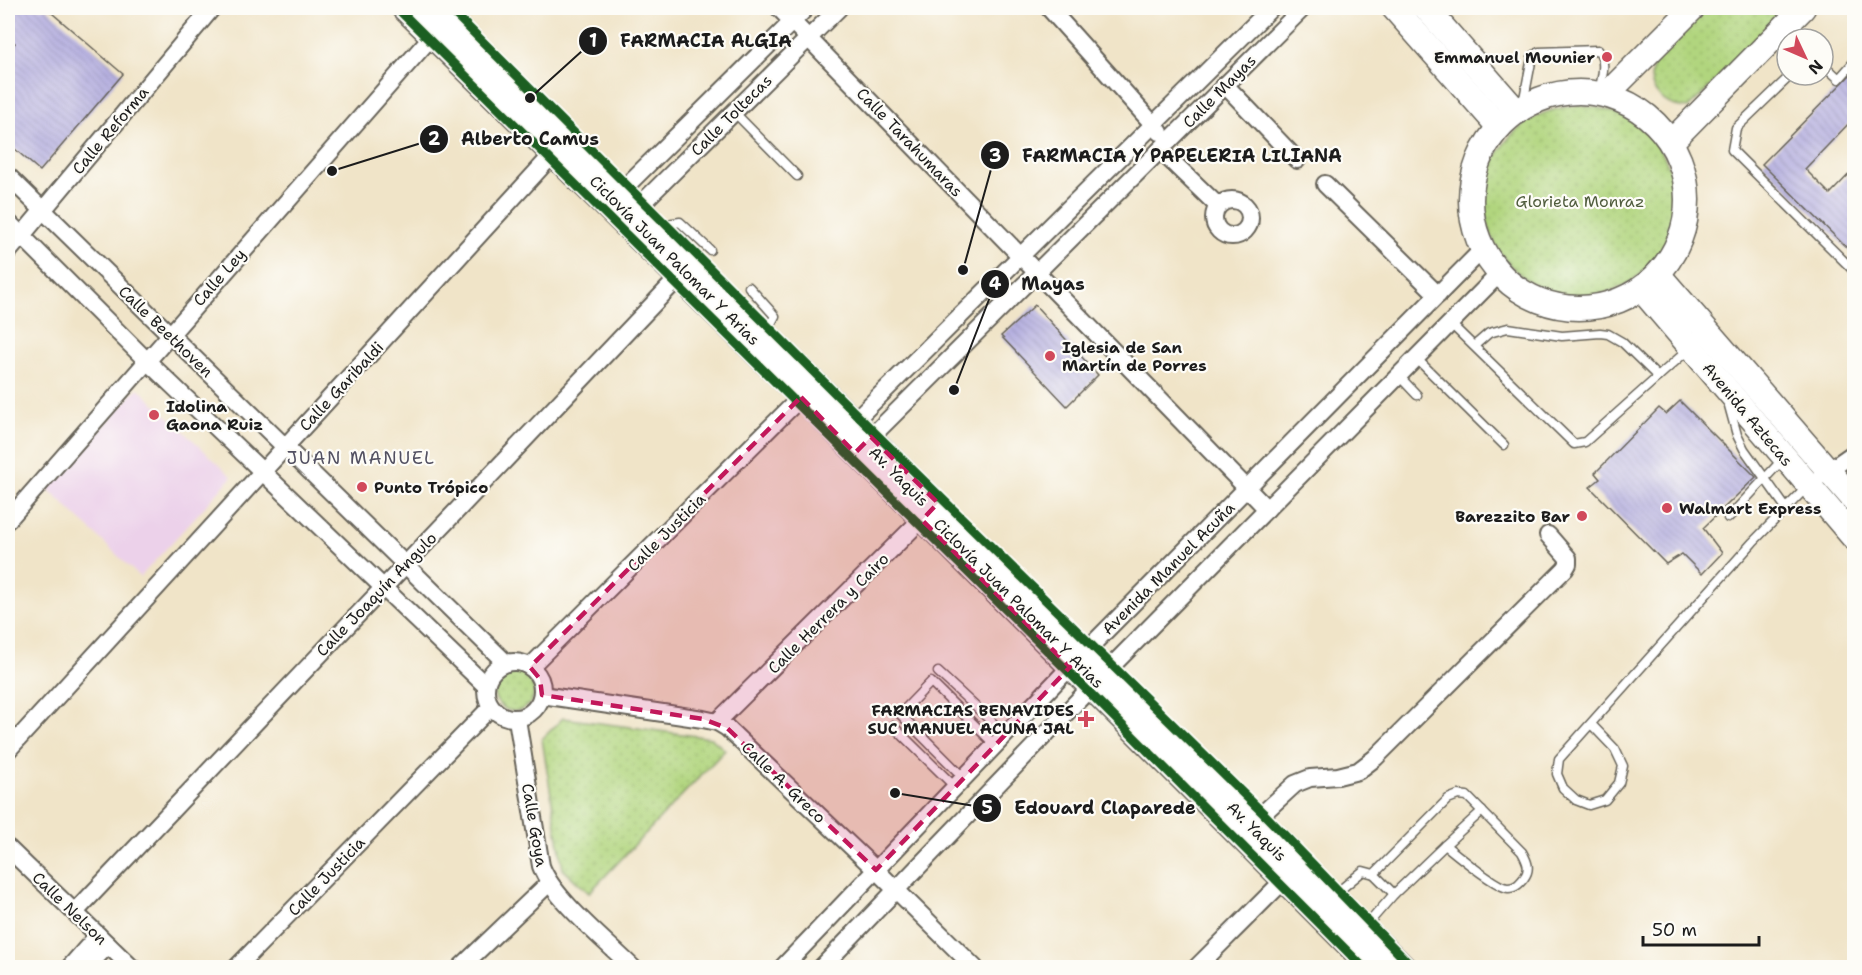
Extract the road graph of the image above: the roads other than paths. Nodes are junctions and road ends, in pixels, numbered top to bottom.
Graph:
1 (212, 8) edge
2 (404, 8) edge
3 (779, 8) edge
4 (806, 8) edge
5 (839, 8) edge
6 (1049, 8) edge
7 (1271, 8) edge
8 (1303, 8) edge
9 (1394, 8) edge
10 (1426, 8) edge
11 (1693, 8) edge
12 (1803, 8) edge
13 (445, 18) edge
14 (792, 21) junction
15 (808, 38) junction
16 (1854, 62) edge
17 (1835, 75) edge
18 (1225, 85) junction
19 (1779, 87) edge
20 (1603, 95) junction
21 (734, 112) junction
22 (1513, 116) junction
23 (1153, 124) junction
24 (1671, 142) junction
25 (1164, 145) junction
26 (553, 154) junction
27 (1297, 160) dead end
28 (8, 176) edge
29 (797, 176) dead end
30 (1325, 184) dead end
31 (622, 206) junction
32 (1218, 206) dead end
33 (43, 210) junction
34 (8, 222) edge
35 (657, 226) junction
36 (21, 236) junction
37 (710, 250) dead end
38 (1482, 250) junction
39 (8, 252) edge
40 (1021, 256) junction
41 (1854, 271) edge
42 (1036, 272) junction
43 (1499, 274) junction
44 (679, 277) junction
45 (1649, 282) junction
46 (749, 287) dead end
47 (1438, 295) junction
48 (1450, 324) junction
49 (766, 333) junction
50 (169, 334) junction
51 (1474, 346) junction
52 (1691, 347) junction
53 (1416, 358) junction
54 (146, 360) junction
55 (1399, 376) junction
56 (1658, 377) junction
57 (1723, 384) junction
58 (1417, 395) dead end
59 (801, 397) junction
60 (854, 437) junction
61 (1504, 445) dead end
62 (285, 447) junction
63 (1854, 453) edge
64 (1785, 458) junction
65 (1828, 470) junction
66 (263, 471) junction
67 (1765, 478) junction
68 (1809, 486) junction
69 (1246, 488) junction
70 (1854, 500) edge
71 (1786, 508) junction
72 (1267, 509) junction
73 (930, 511) junction
74 (1728, 518) dead end
75 (8, 520) edge
76 (1548, 535) dead end
77 (1854, 538) edge
78 (405, 564) junction
79 (383, 586) junction
80 (1078, 659) junction
81 (506, 663) junction
82 (530, 667) junction
83 (938, 672) dead end
84 (1099, 679) junction
85 (486, 686) junction
86 (542, 695) junction
87 (491, 707) junction
88 (517, 718) junction
89 (717, 722) junction
90 (1591, 724) junction
91 (893, 726) dead end
92 (1000, 740) junction
93 (8, 750) edge
94 (960, 782) junction
95 (1482, 812) junction
96 (1257, 819) junction
97 (1445, 845) junction
98 (8, 848) edge
99 (876, 870) junction
100 (1293, 872) junction
101 (1374, 874) junction
102 (549, 883) junction
103 (896, 889) junction
104 (1394, 894) junction
105 (1333, 896) junction
106 (75, 912) junction
107 (1356, 935) junction
108 (103, 940) junction
109 (77, 966) edge
110 (132, 968) edge
111 (237, 968) edge
112 (460, 968) edge
113 (633, 968) edge
114 (782, 968) edge
115 (821, 968) edge
116 (975, 968) edge
117 (1196, 968) edge
118 (1372, 968) edge
119 (1404, 968) edge

1 - 33 street, Calle Reforma
2 - 13 street, Av. Yaquis
3 - 14 street, Calle Tarahumaras
4 - 14 street, Calle Toltecas
5 - 15 street, Calle Toltecas
6 - 23 street
7 - 23 street, Calle Mayas
8 - 18 street, Calle Mayas
9 - 22 street
10 - 22 street
11 - 20 street
12 - 24 street
13 - 26 street, Av. Yaquis
13 - 31 street, Av. Yaquis
13 - 50 street, Calle Ley
14 - 15 street, Calle Tarahumaras
14 - 31 street, Calle Toltecas
15 - 21 street, Calle Toltecas
15 - 40 street, Calle Tarahumaras
16 - 17 lane
18 - 25 street, Calle Mayas
18 - 27 street
19 - 41 lane
20 - 22 street
20 - 22 lane
20 - 24 street
21 - 29 lane
21 - 31 street, Calle Toltecas
22 - 38 street
23 - 25 street
23 - 40 street, Calle Mayas
24 - 45 street
25 - 32 street
25 - 42 street, Calle Mayas
26 - 31 street, Av. Yaquis
26 - 62 street, Calle Garibaldi
28 - 33 street, Calle Beethoven
30 - 47 street
31 - 35 street, Av. Yaquis
31 - 44 street, Av. Yaquis
33 - 36 street, Calle Reforma
33 - 50 street, Calle Beethoven
34 - 36 street, Calle Beethoven
35 - 37 lane
35 - 49 street, Av. Yaquis
36 - 39 street, Calle Reforma
36 - 54 street, Calle Beethoven
38 - 43 street
38 - 47 street, Avenida Manuel Acuña
40 - 42 street, Calle Tarahumaras
40 - 60 street, Calle Mayas
42 - 60 street, Calle Mayas
42 - 69 street, Calle Tarahumaras
43 - 45 street
43 - 48 street, Avenida Manuel Acuña
44 - 59 street, Av. Yaquis
44 - 78 street, Calle Joaquín Angulo
45 - 52 street, Avenida Aztecas
45 - 65 street, Avenida Aztecas
46 - 49 lane
47 - 69 street, Avenida Manuel Acuña
48 - 51 lane
48 - 53 street, Avenida Manuel Acuña
49 - 60 street, Av. Yaquis
50 - 54 street, Calle Ley
50 - 62 street, Calle Beethoven
51 - 56 lane
51 - 56 lane
52 - 56 lane
52 - 57 street, Avenida Aztecas
53 - 55 street, Avenida Manuel Acuña
53 - 61 lane
54 - 66 street, Calle Beethoven
54 - 75 street, Calle Ley
55 - 58 lane
55 - 72 street, Avenida Manuel Acuña
57 - 64 street, Avenida Aztecas
57 - 67 lane
59 - 60 street, Av. Yaquis
59 - 82 street, Calle Justicia
60 - 73 street, Av. Yaquis
62 - 66 street, Calle Garibaldi
62 - 78 street, Calle Beethoven
63 - 65 street
64 - 67 lane
64 - 68 street, Avenida Aztecas
65 - 68 street
65 - 70 street, Avenida Aztecas
66 - 79 street, Calle Beethoven
66 - 93 street, Calle Garibaldi
67 - 71 lane
67 - 74 lane
68 - 71 lane
68 - 77 street, Avenida Aztecas
69 - 72 street, Calle Tarahumaras
69 - 80 street, Avenida Manuel Acuña
71 - 90 lane
72 - 84 street, Avenida Manuel Acuña
73 - 80 street, Av. Yaquis
73 - 80 street, Av. Yaquis
73 - 89 street, Calle Herrera y Cairo
76 - 96 street
78 - 79 street, Calle Joaquín Angulo
78 - 81 street, Calle Beethoven
79 - 85 street, Calle Beethoven
79 - 106 street, Calle Joaquín Angulo
80 - 84 street, Av. Yaquis
80 - 92 street, Avenida Manuel Acuña
81 - 82 street
81 - 85 street
82 - 86 street
83 - 92 lane
84 - 96 street, Av. Yaquis
84 - 100 street, Av. Yaquis
84 - 103 street, Avenida Manuel Acuña
85 - 87 street
86 - 88 street
86 - 89 street, Calle A. Greco
87 - 88 street
87 - 111 street, Calle Justicia
88 - 102 street, Calle Goya
89 - 99 street, Calle A. Greco
90 - 90 lane
91 - 94 lane
92 - 94 street, Avenida Manuel Acuña
92 - 94 lane
94 - 99 street, Avenida Manuel Acuña
95 - 97 lane
95 - 97 lane
95 - 101 lane
96 - 100 street, Av. Yaquis
97 - 104 lane
98 - 106 street, Calle Nelson
99 - 103 street, Calle A. Greco
99 - 114 street, Avenida Manuel Acuña
100 - 105 street, Av. Yaquis
100 - 107 street, Av. Yaquis
100 - 117 street
101 - 104 lane
101 - 105 lane
102 - 112 street
102 - 113 street, Calle Goya
103 - 115 street, Avenida Manuel Acuña
103 - 116 street, Calle A. Greco
104 - 107 lane
105 - 107 street, Av. Yaquis
106 - 108 street, Calle Nelson
107 - 118 street, Av. Yaquis
107 - 119 street, Av. Yaquis
108 - 109 street
108 - 110 street, Calle Nelson

